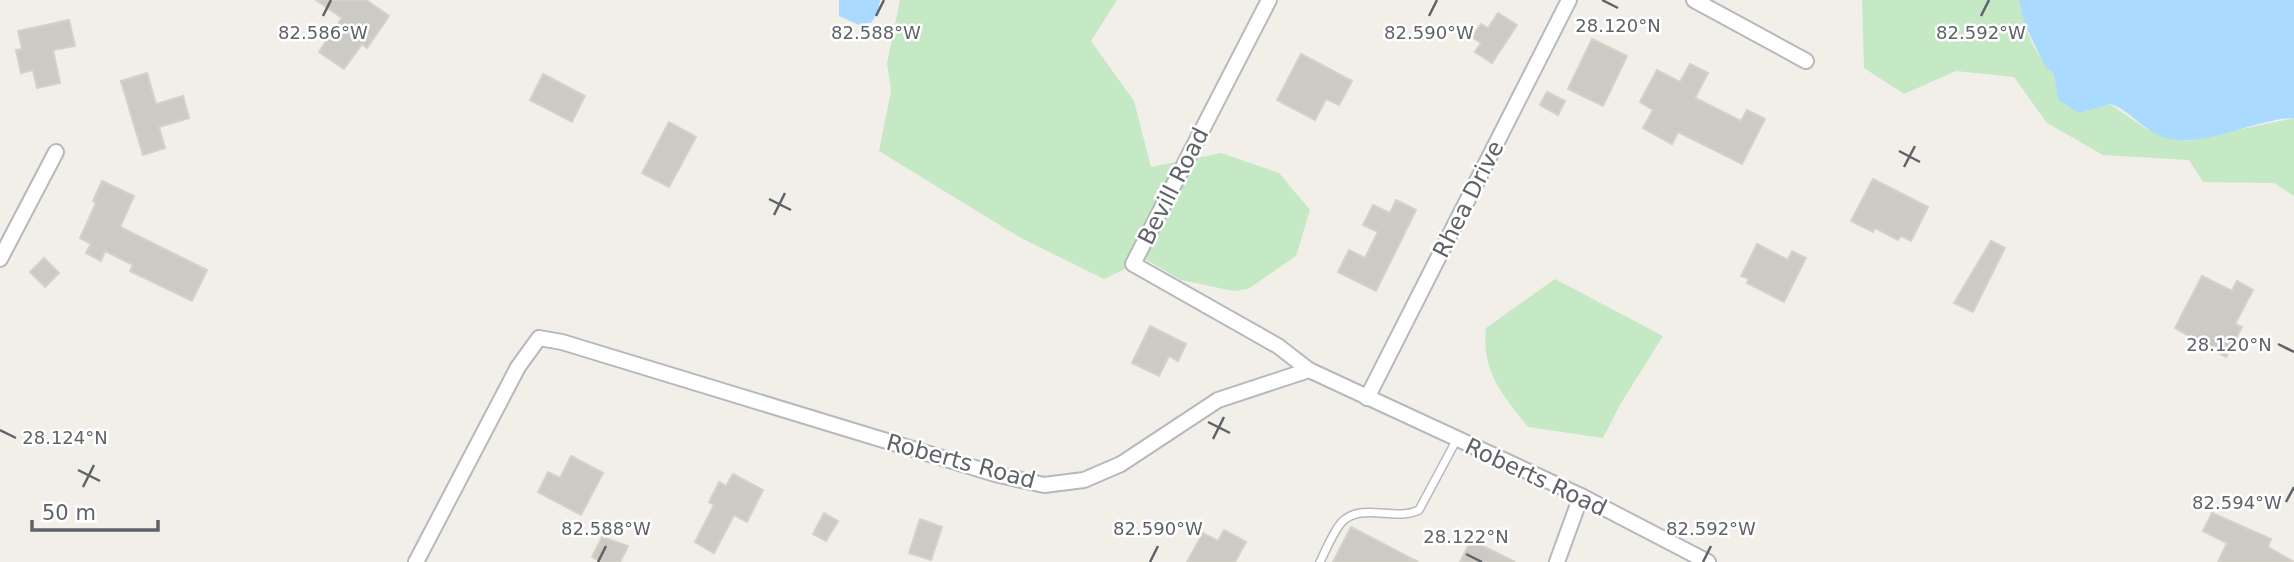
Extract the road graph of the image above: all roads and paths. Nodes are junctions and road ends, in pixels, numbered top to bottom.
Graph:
1 (1269, 0) edge
2 (1569, 0) edge
3 (1694, 0) edge
4 (1806, 61) dead end
5 (56, 152) dead end
6 (0, 259) edge
7 (1309, 370) junction
8 (1367, 398) junction
9 (1457, 439) junction
10 (1581, 496) junction
11 (416, 562) edge
12 (1320, 562) edge
13 (1557, 562) edge
14 (1708, 562) edge

1 - 7 street, Bevill Road
2 - 8 street, Rhea Drive
3 - 4 street
5 - 6 street
7 - 8 street, Roberts Road
7 - 11 street, Roberts Road
8 - 9 street, Roberts Road
9 - 10 street, Roberts Road
9 - 12 lane
10 - 13 street
10 - 14 street, Roberts Road

